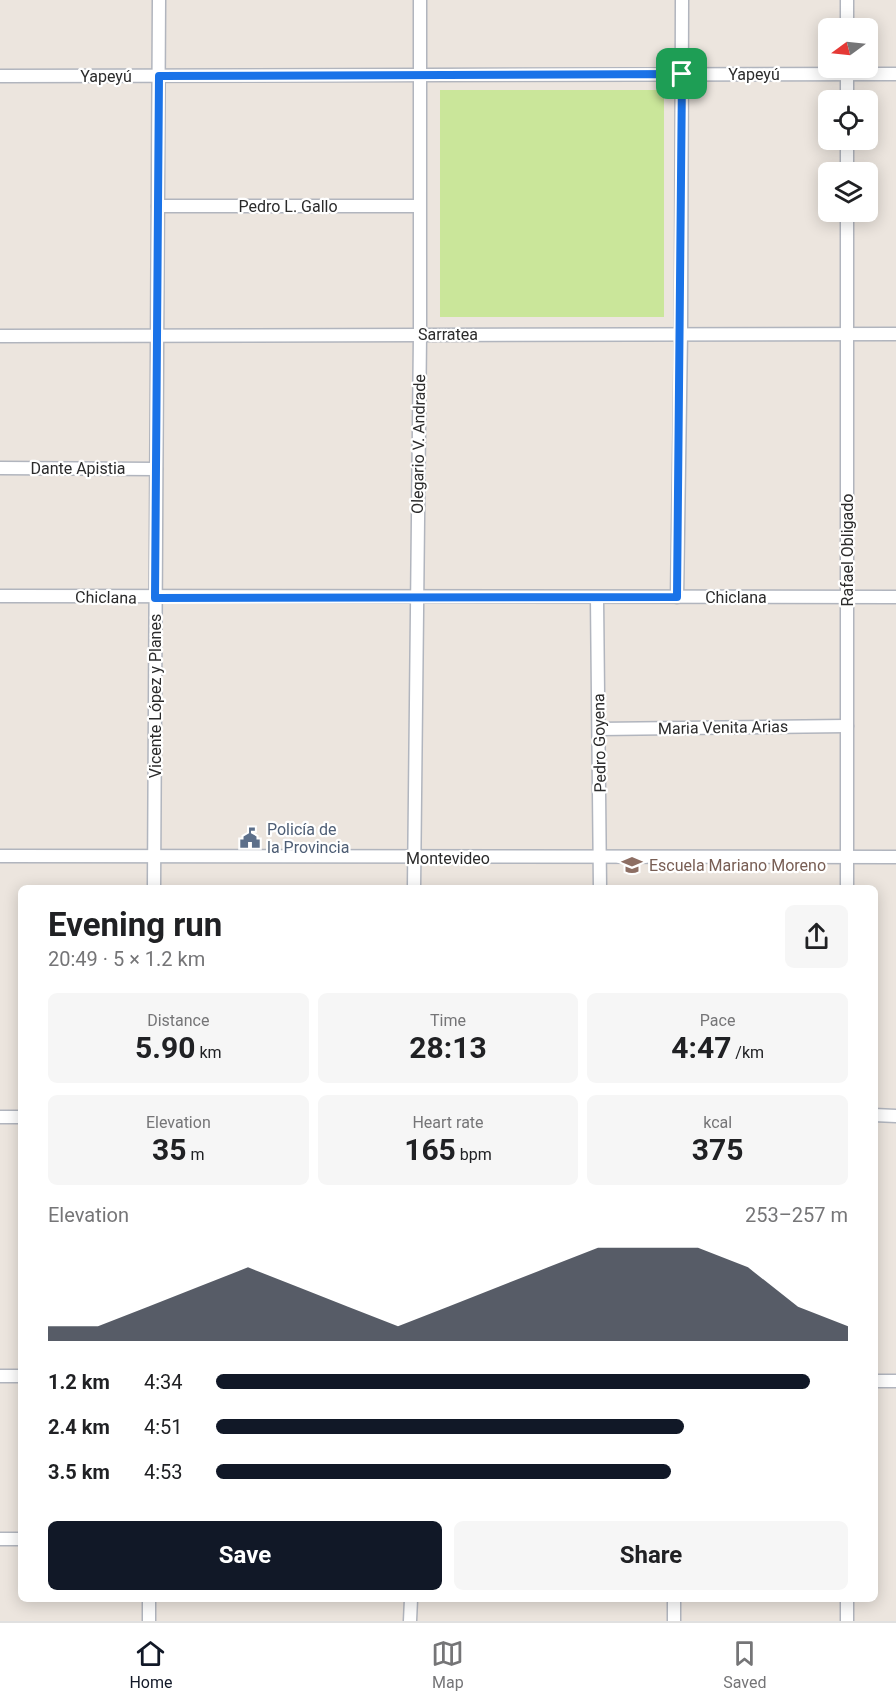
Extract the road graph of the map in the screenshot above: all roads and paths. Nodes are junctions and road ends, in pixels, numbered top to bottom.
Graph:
1 (159, 0) edge
2 (420, 0) edge
3 (682, 0) edge
4 (847, 0) edge
5 (847, 18) edge
6 (818, 72) edge
7 (878, 73) edge
8 (682, 74) junction
9 (896, 74) edge
10 (420, 75) junction
11 (0, 76) edge
12 (159, 76) junction
13 (158, 206) junction
14 (419, 206) junction
15 (847, 222) edge
16 (681, 333) junction
17 (847, 334) junction
18 (896, 334) edge
19 (157, 335) junction
20 (420, 335) junction
21 (0, 336) edge
22 (0, 468) edge
23 (156, 469) junction
24 (0, 596) edge
25 (677, 597) junction
26 (847, 597) junction
27 (896, 597) edge
28 (155, 598) junction
29 (416, 598) junction
30 (597, 598) junction
31 (847, 726) junction
32 (599, 729) junction
33 (0, 856) edge
34 (154, 856) junction
35 (414, 857) junction
36 (847, 857) junction
37 (896, 857) edge
38 (600, 859) junction
39 (154, 885) edge
40 (414, 885) edge
41 (600, 885) edge
42 (847, 885) edge
43 (878, 1115) edge
44 (896, 1116) edge
45 (0, 1117) edge
46 (18, 1117) edge
47 (0, 1376) edge
48 (18, 1376) edge
49 (878, 1381) edge
50 (896, 1381) edge
51 (0, 1539) edge
52 (18, 1539) edge
53 (149, 1602) edge
54 (411, 1602) edge
55 (674, 1602) edge
56 (847, 1602) edge
57 (149, 1621) edge
58 (410, 1621) edge
59 (674, 1621) edge
60 (847, 1621) edge

1 - 12 street, Vicente López y Planes
2 - 10 street, Olegario V. Andrade
3 - 8 street
4 - 5 street
6 - 8 street, Yapeyú
7 - 9 street, Yapeyú
8 - 10 street, Yapeyú
8 - 16 street
10 - 12 street, Yapeyú
10 - 14 street, Olegario V. Andrade
11 - 12 street, Yapeyú
12 - 13 street, Vicente López y Planes
13 - 14 street, Pedro L. Gallo
13 - 19 street, Vicente López y Planes
14 - 20 street, Olegario V. Andrade
15 - 17 street, Rafael Obligado
16 - 17 street, Sarratea
16 - 20 street, Sarratea
16 - 25 street
17 - 18 street, Sarratea
17 - 26 street, Rafael Obligado
19 - 20 street, Sarratea
19 - 21 street, Sarratea
19 - 23 street, Vicente López y Planes
20 - 29 street, Olegario V. Andrade
22 - 23 street, Dante Apistia
23 - 28 street, Vicente López y Planes
24 - 28 street, Chiclana
25 - 26 street, Chiclana
25 - 30 street, Chiclana
26 - 27 street, Chiclana
26 - 31 street, Rafael Obligado
28 - 29 street, Chiclana
28 - 34 street, Vicente López y Planes
29 - 30 street, Chiclana
29 - 35 street, Olegario V. Andrade
30 - 32 street, Pedro Goyena
31 - 32 street, Maria Venita Arias
31 - 36 street, Rafael Obligado
32 - 38 street, Pedro Goyena
33 - 34 street, Montevideo
34 - 35 street, Montevideo
34 - 39 street, Vicente López y Planes
35 - 38 street, Montevideo
35 - 40 street, Olegario V. Andrade
36 - 37 street, Montevideo
36 - 38 street, Montevideo
36 - 42 street, Rafael Obligado
38 - 41 street, Pedro Goyena
43 - 44 street
45 - 46 street
47 - 48 street
49 - 50 street
51 - 52 street
53 - 57 street
54 - 58 street
55 - 59 street
56 - 60 street

